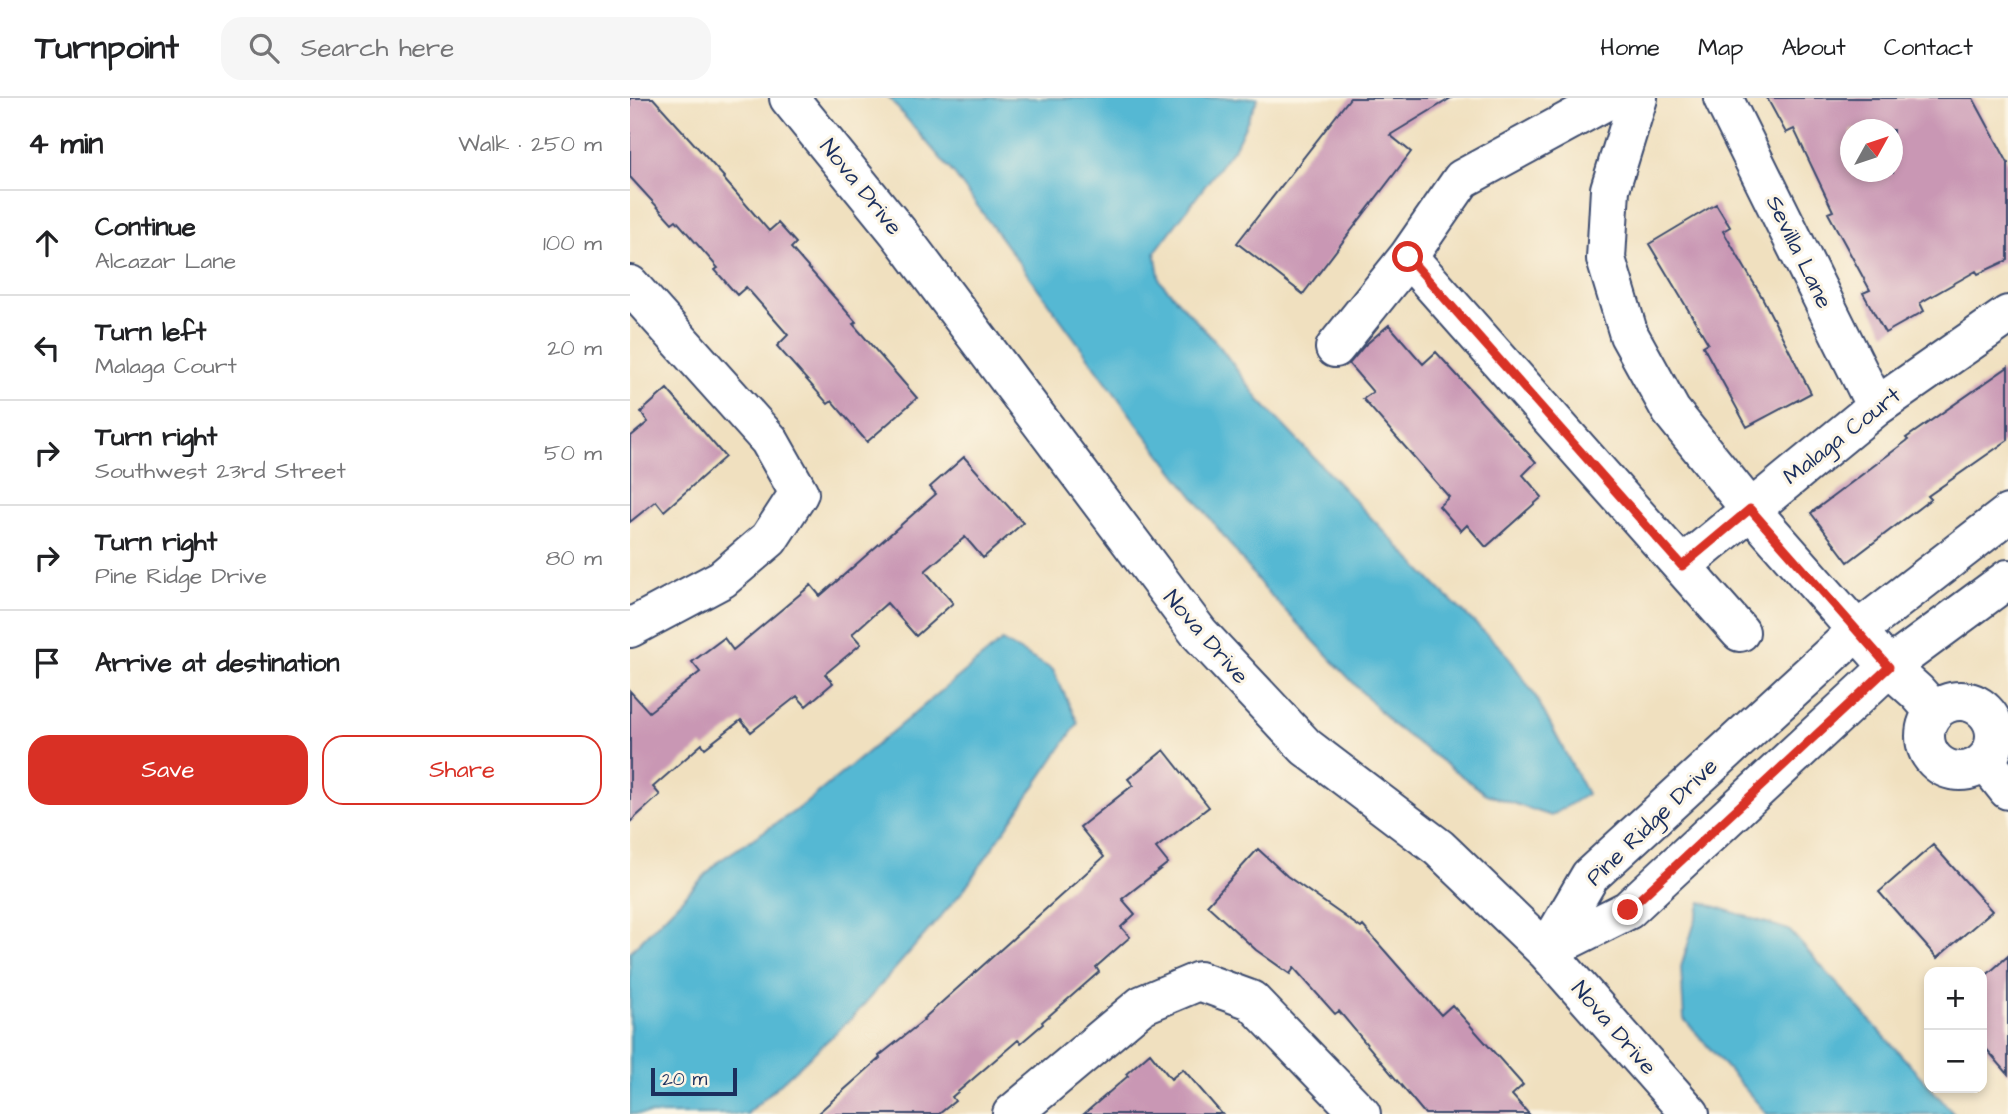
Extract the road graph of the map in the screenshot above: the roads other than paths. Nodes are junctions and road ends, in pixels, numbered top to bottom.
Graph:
1 (789, 98) edge
2 (1611, 98) edge
3 (1638, 98) edge
4 (1723, 98) edge
5 (1408, 257) junction
6 (630, 285) edge
7 (2008, 315) edge
8 (1335, 348) dead end
9 (1876, 407) junction
10 (1750, 509) junction
11 (2008, 514) edge
12 (1682, 566) junction
13 (2008, 579) edge
14 (630, 628) edge
15 (1857, 631) junction
16 (1740, 632) dead end
17 (1889, 667) junction
18 (1996, 775) edge
19 (1546, 951) junction
20 (1012, 1114) edge
21 (1361, 1114) edge
22 (1690, 1114) edge

1 - 19 street, Nova Drive
2 - 5 street
3 - 10 street
4 - 9 street, Sevilla Lane
5 - 8 street
5 - 12 street
6 - 14 street
7 - 9 street, Malaga Court
9 - 10 street, Malaga Court
10 - 12 street, Malaga Court
10 - 15 street
11 - 15 street, Pine Ridge Drive
12 - 16 street
13 - 17 street, Pine Ridge Drive
15 - 17 street
15 - 19 street, Pine Ridge Drive
17 - 18 street
17 - 19 street, Pine Ridge Drive
19 - 22 street, Nova Drive
20 - 21 street

